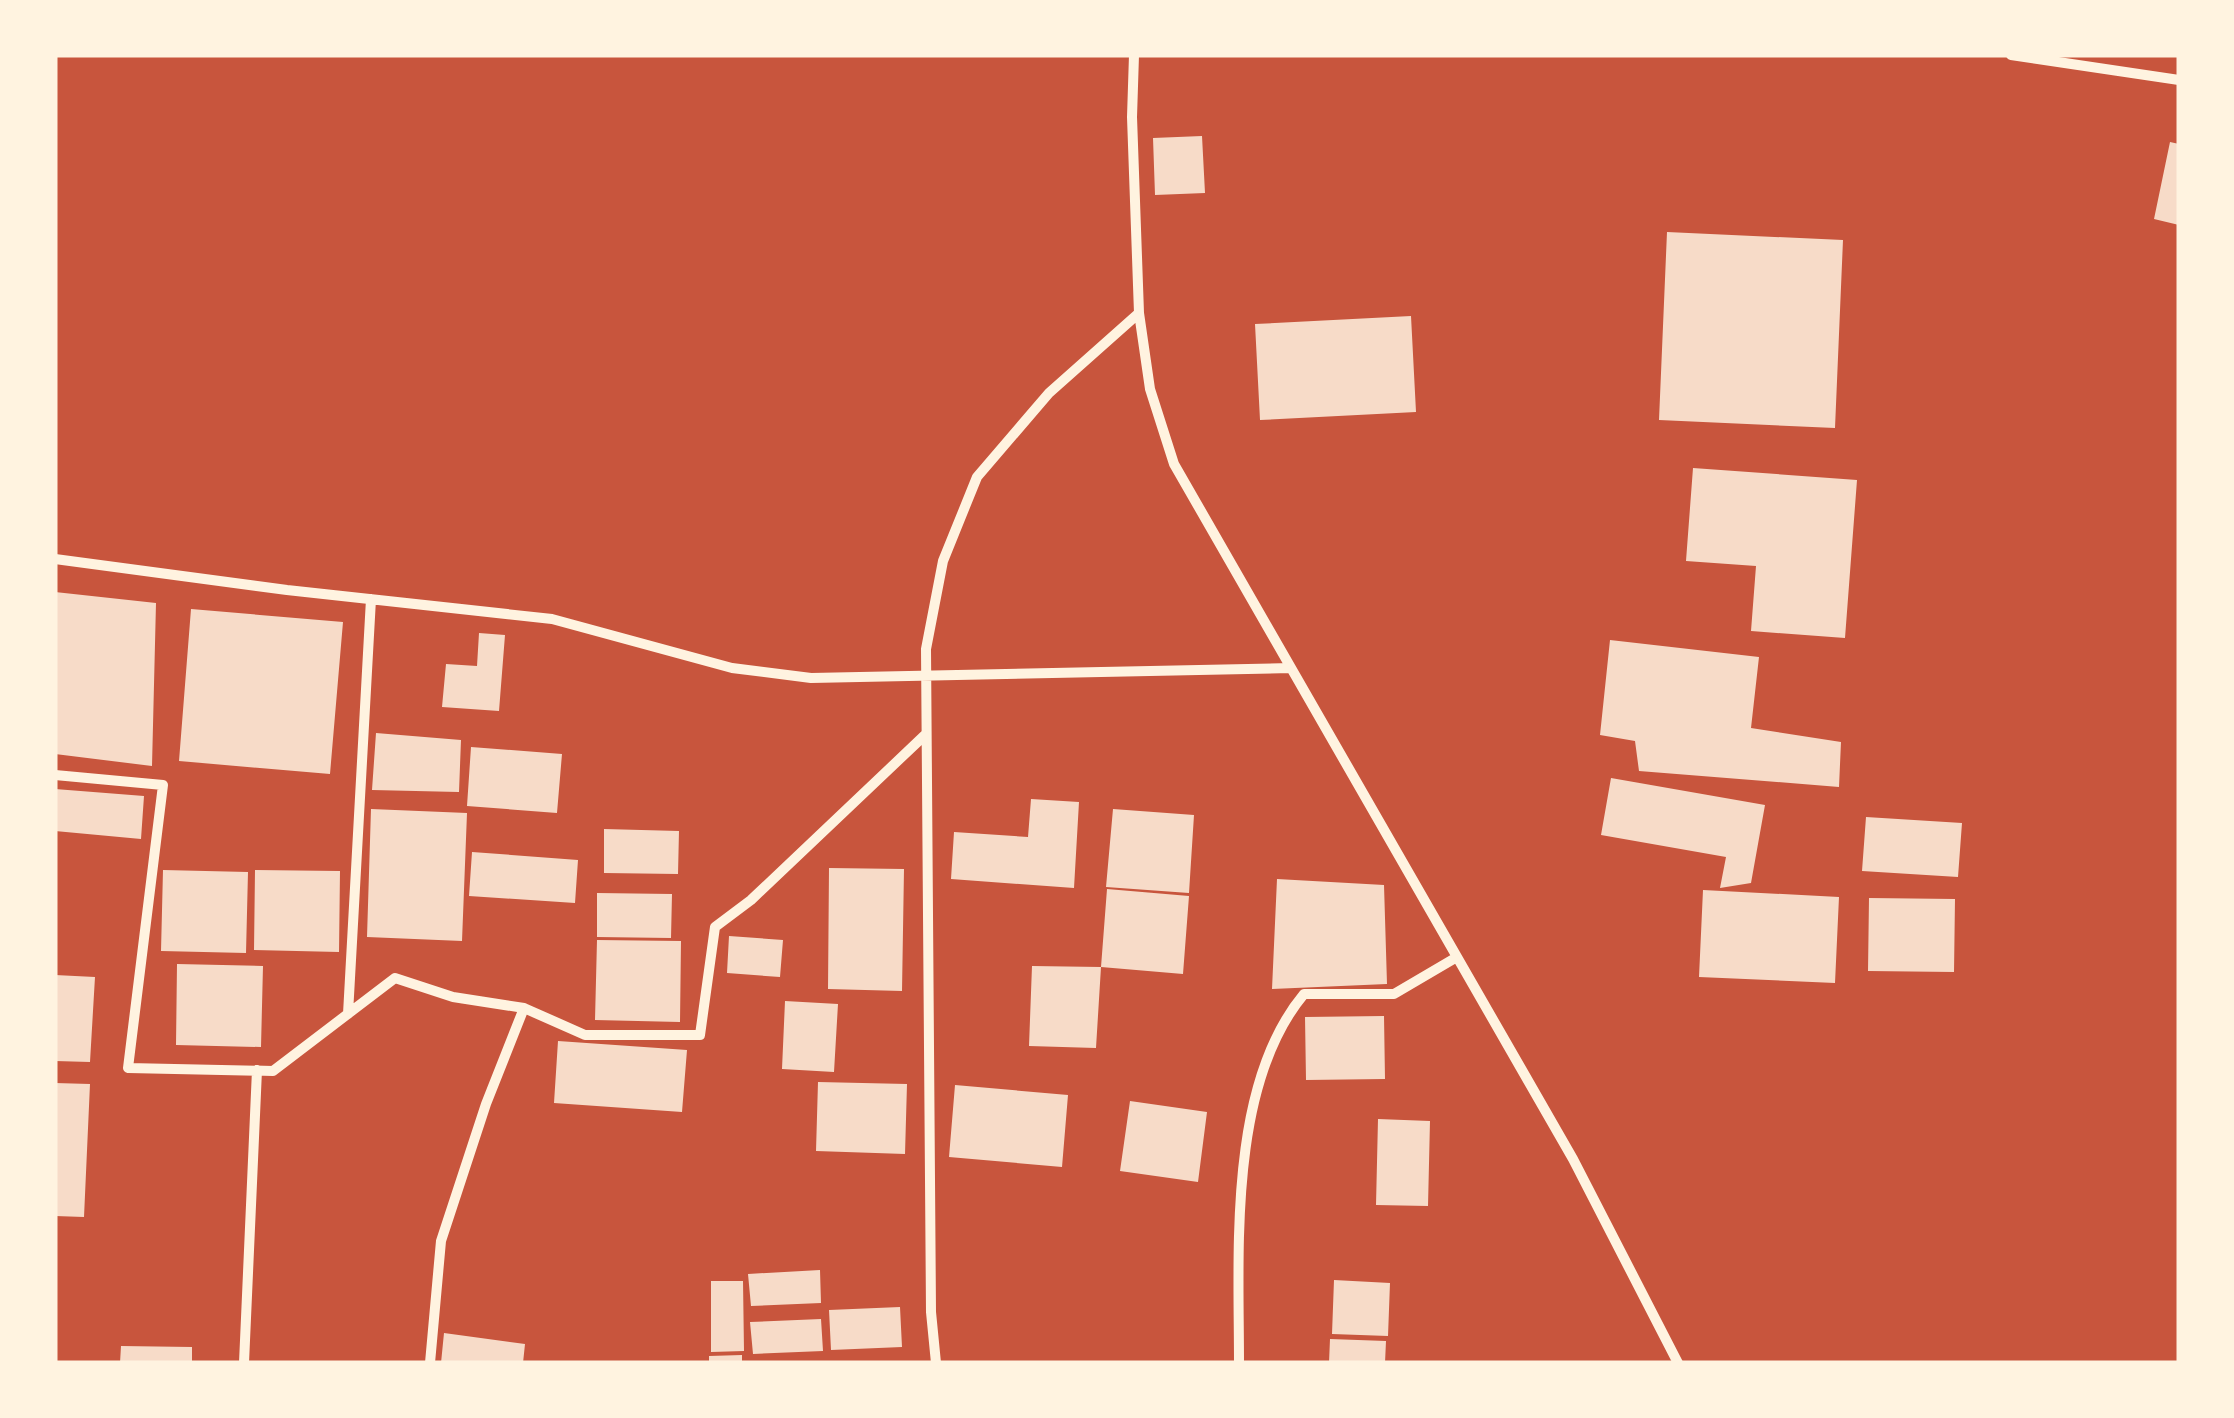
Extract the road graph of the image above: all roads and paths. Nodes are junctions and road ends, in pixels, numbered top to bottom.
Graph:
1 (1134, 55) edge
2 (2011, 55) edge
3 (2179, 80) edge
4 (1139, 313) junction
5 (55, 559) edge
6 (371, 599) junction
7 (1291, 668) junction
8 (926, 674) junction
9 (926, 734) junction
10 (55, 775) edge
11 (1457, 958) junction
12 (524, 1008) junction
13 (348, 1014) junction
14 (257, 1070) junction
15 (244, 1363) edge
16 (430, 1363) edge
17 (936, 1363) edge
18 (1240, 1363) edge
19 (1678, 1363) edge

1 - 4 street
2 - 3 street
4 - 7 street
4 - 8 street
5 - 6 street
6 - 8 street
6 - 13 street
7 - 8 street
7 - 11 street
8 - 9 street
9 - 12 street
9 - 17 street
10 - 14 street
11 - 18 street
11 - 19 street
12 - 13 street
12 - 16 street
13 - 14 street
14 - 15 street

